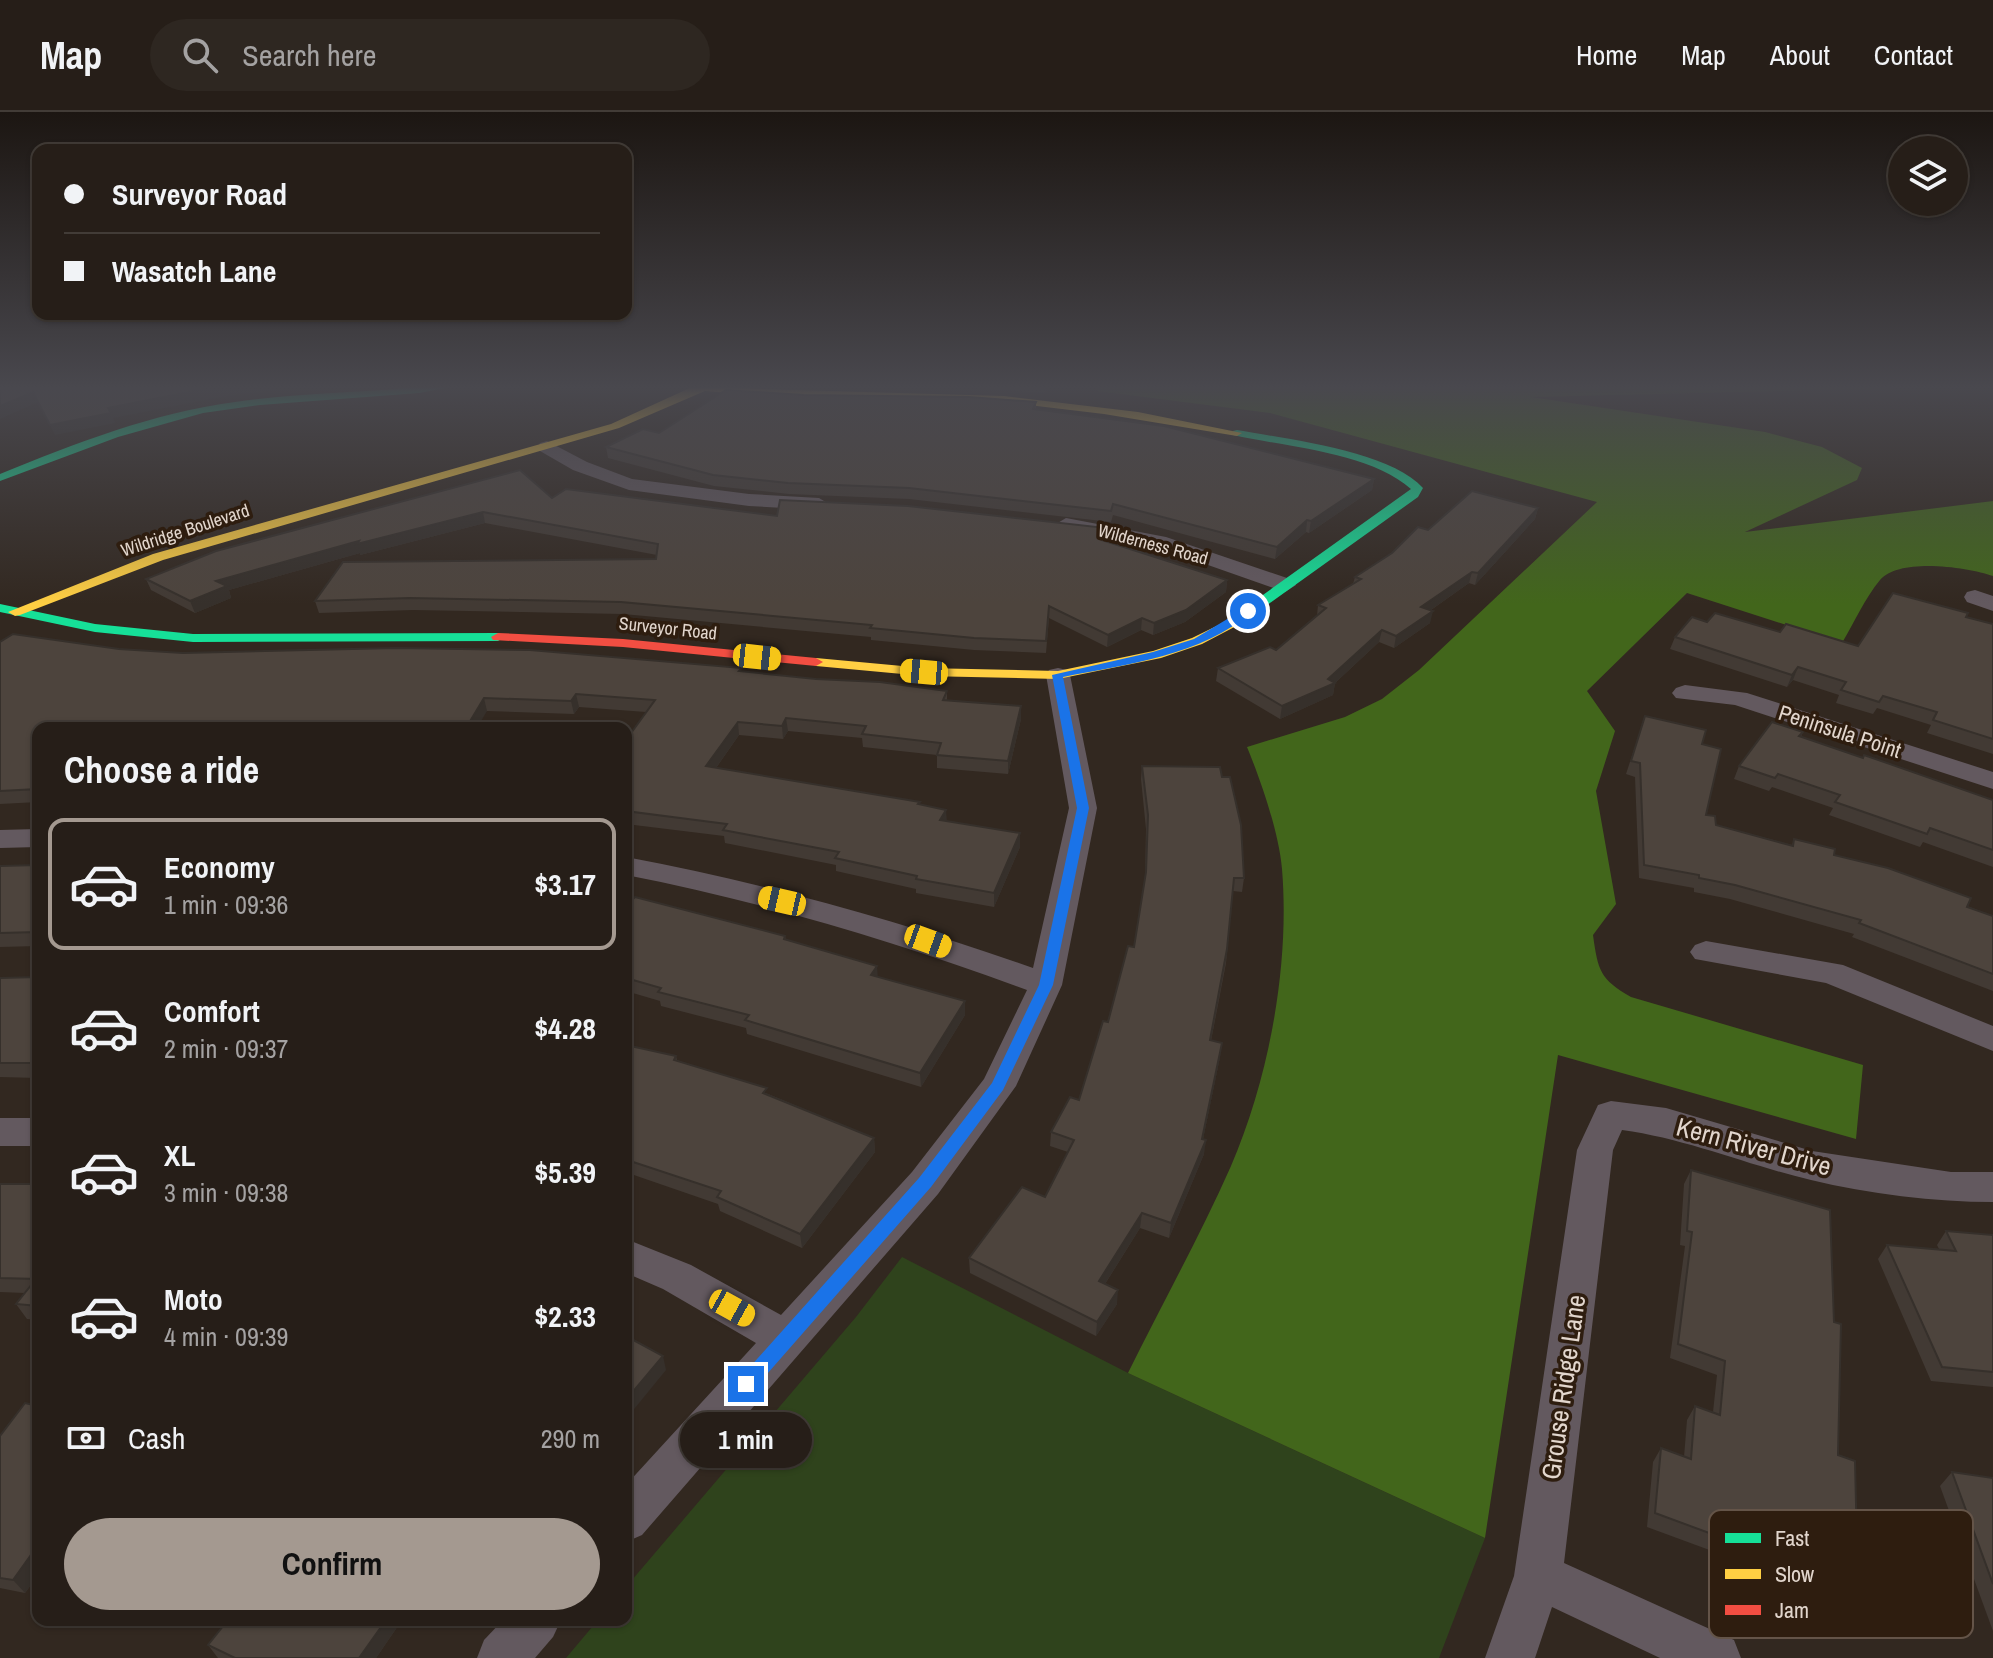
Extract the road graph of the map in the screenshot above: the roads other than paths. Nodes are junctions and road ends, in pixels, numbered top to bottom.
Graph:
1 (44, 459) edge
2 (504, 459) edge
3 (568, 459) edge
4 (1347, 459) edge
5 (6, 472) edge
6 (835, 505) edge
7 (1051, 523) edge
8 (1285, 585) junction
9 (5, 613) edge
10 (1058, 675) junction
11 (1685, 693) dead end
12 (1993, 781) edge
13 (32, 838) edge
14 (0, 839) edge
15 (632, 867) edge
16 (1706, 952) dead end
17 (1046, 985) junction
18 (1993, 1039) edge
19 (1611, 1115) joint
20 (0, 1132) edge
21 (32, 1132) edge
22 (1993, 1187) edge
23 (632, 1258) edge
24 (786, 1339) junction
25 (632, 1512) edge
26 (1538, 1576) junction
27 (531, 1626) edge
28 (502, 1658) edge
29 (1510, 1658) edge
30 (1716, 1658) edge

1 - 5 street
2 - 9 street, Wildridge Boulevard
3 - 6 street
4 - 8 street, Surveyor Road
7 - 8 street, Wilderness Road
8 - 10 street, Surveyor Road
9 - 10 street, Surveyor Road
10 - 17 street
11 - 12 street, Peninsula Point
13 - 14 street
15 - 17 street
16 - 18 street
17 - 24 street
19 - 22 street, Kern River Drive
19 - 26 street, Grouse Ridge Lane
20 - 21 street
23 - 24 street
24 - 25 street
26 - 29 street, Grouse Ridge Lane
26 - 30 street
27 - 28 street

